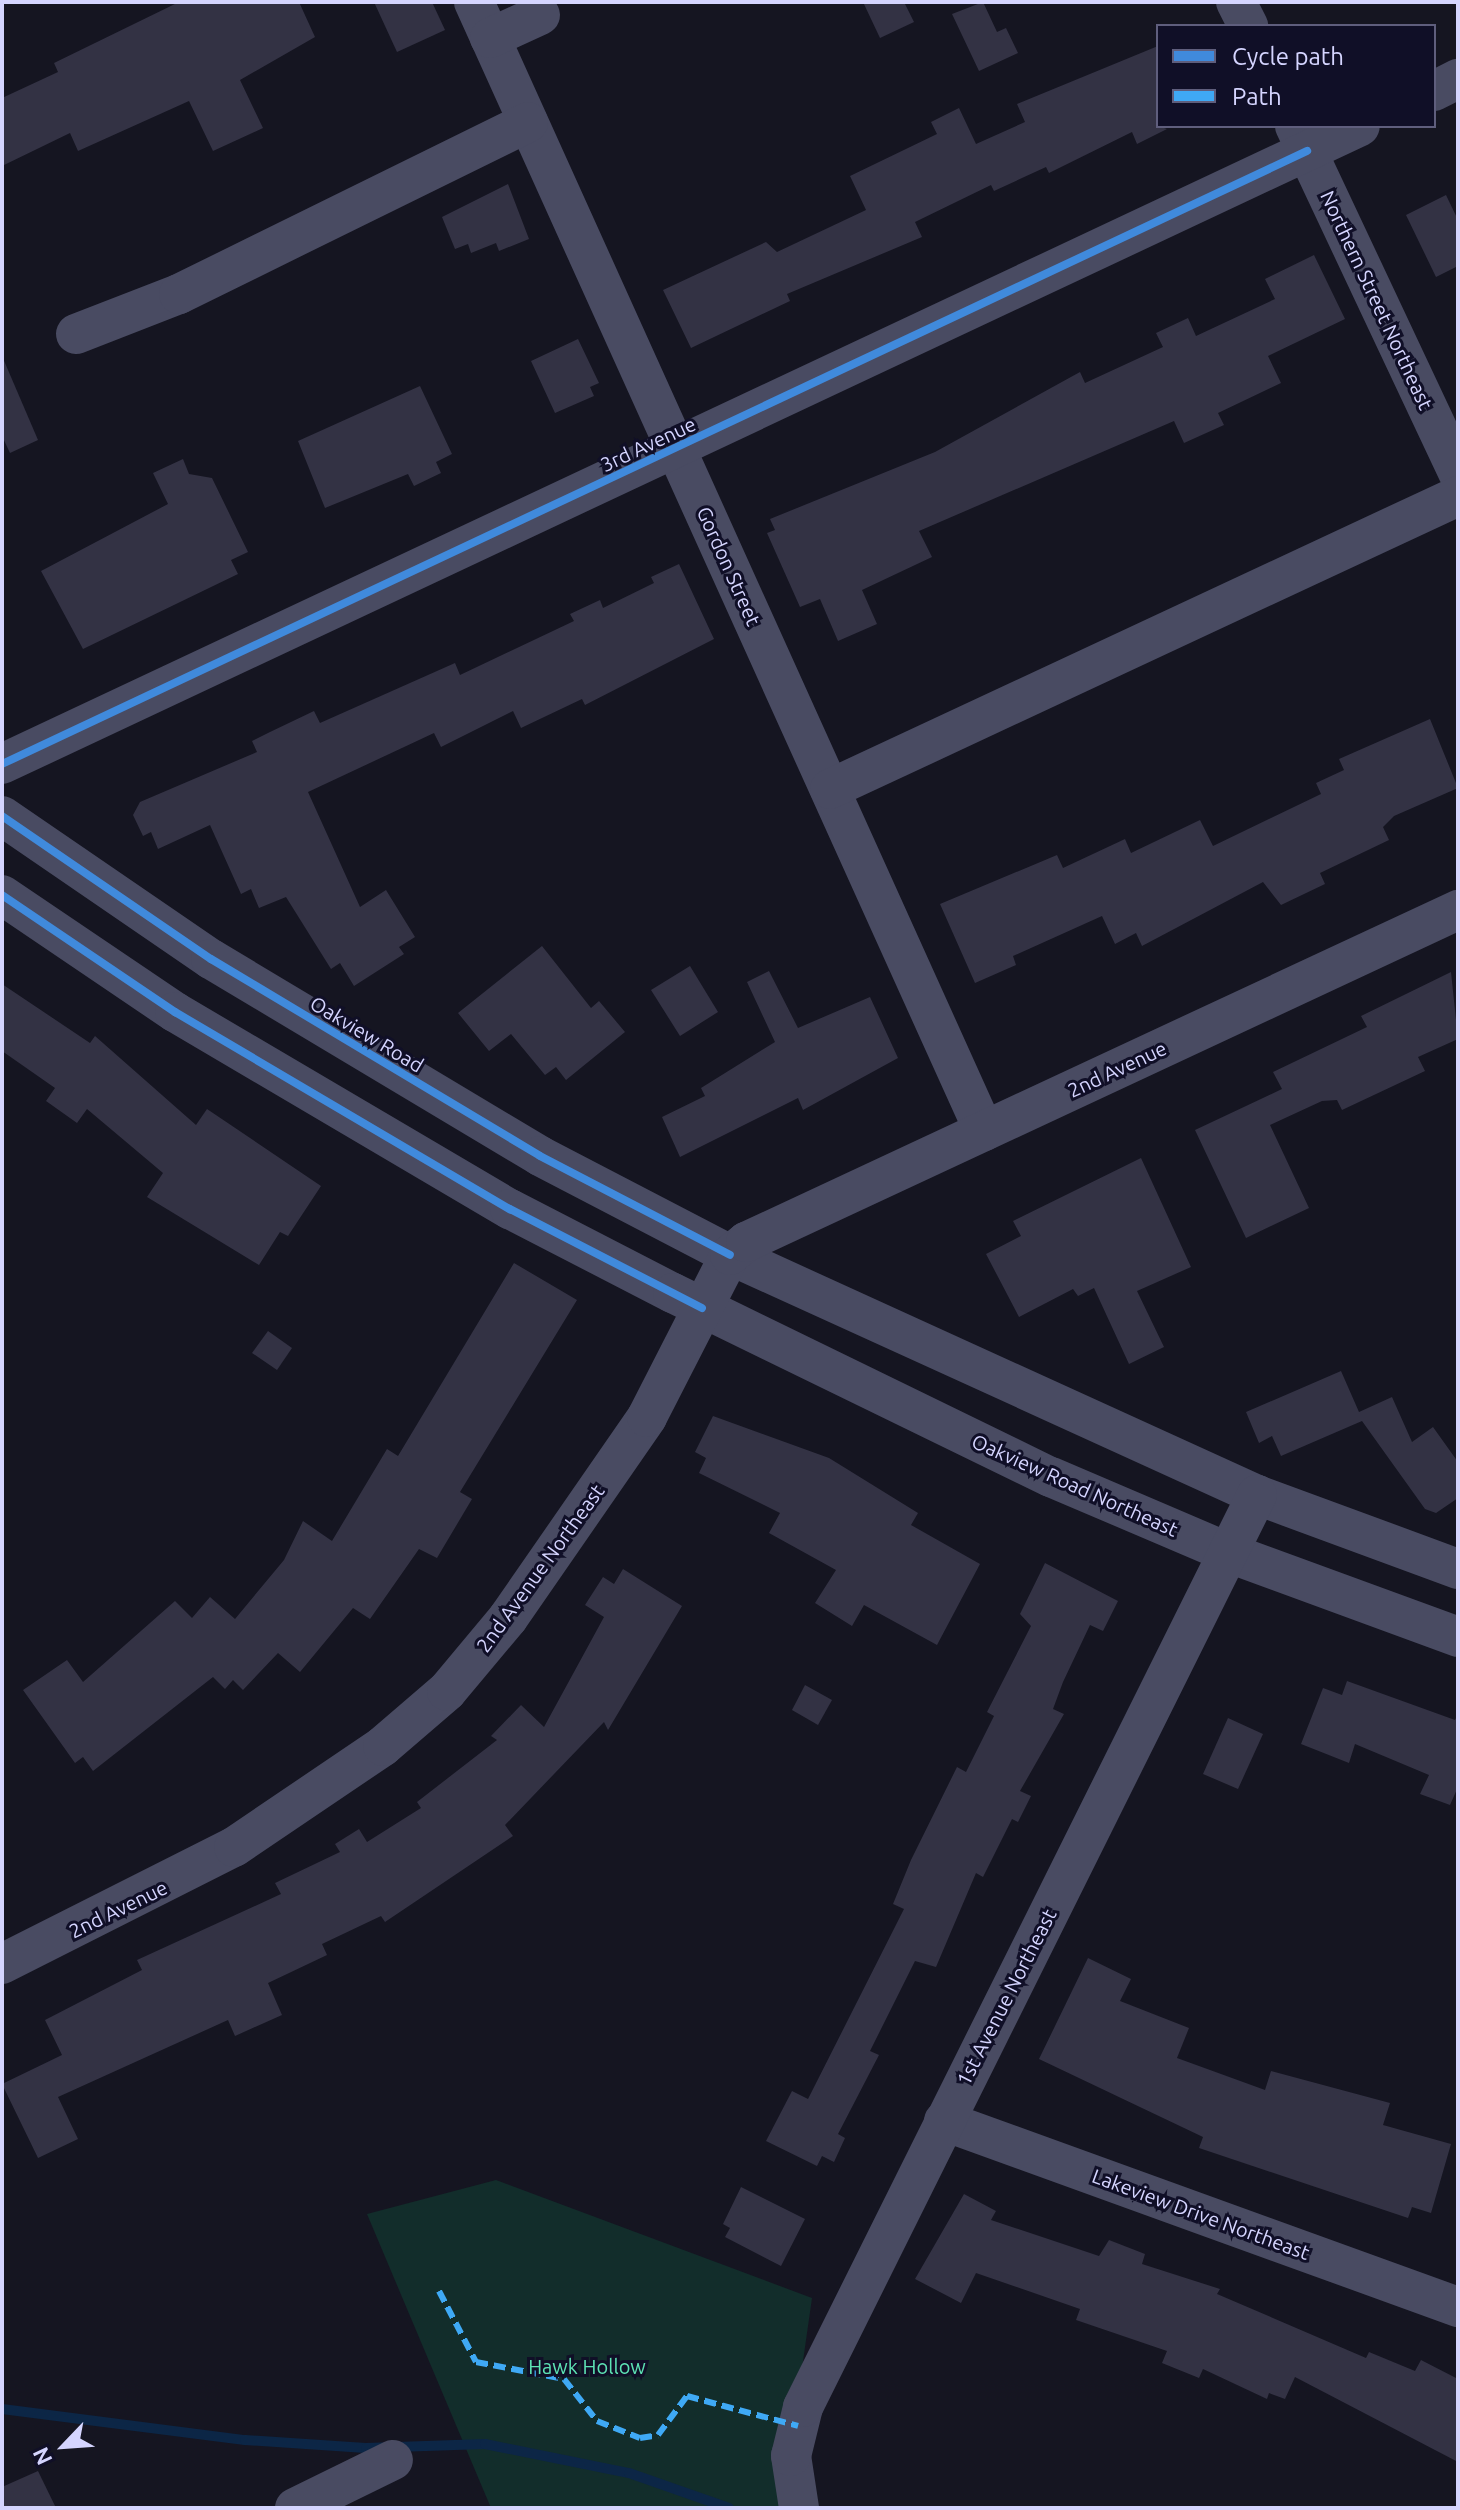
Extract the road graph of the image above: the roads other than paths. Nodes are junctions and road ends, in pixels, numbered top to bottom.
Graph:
1 (474, 2) edge
2 (1236, 2) edge
3 (540, 15) dead end
4 (1247, 24) edge
5 (490, 38) junction
6 (1458, 79) edge
7 (1436, 90) edge
8 (528, 122) junction
9 (1351, 128) edge
10 (1301, 139) edge
11 (76, 334) dead end
12 (676, 449) junction
13 (1458, 473) edge
14 (1458, 496) edge
15 (2, 764) edge
16 (830, 789) junction
17 (2, 816) edge
18 (2, 895) edge
19 (1458, 910) edge
20 (984, 1131) junction
21 (730, 1255) junction
22 (702, 1308) junction
23 (1257, 1495) junction
24 (1229, 1553) junction
25 (1458, 1569) edge
26 (1458, 1637) edge
27 (232, 1848) joint
28 (2, 1964) edge
29 (944, 2121) junction
30 (1458, 2307) edge
31 (393, 2460) dead end
32 (295, 2508) edge
33 (799, 2508) edge

1 - 5 street, Gordon Street
2 - 4 street
3 - 5 street
5 - 8 street, Gordon Street
6 - 7 street
8 - 11 street
8 - 12 street, Gordon Street
9 - 10 street, 3rd Avenue
10 - 12 street, 3rd Avenue
10 - 13 street, Northern Street Northeast
12 - 15 street, 3rd Avenue
12 - 16 street, Gordon Street
14 - 16 street
16 - 20 street, Gordon Street
17 - 21 street, Oakview Road
18 - 22 street
19 - 20 street, 2nd Avenue
20 - 21 street, 2nd Avenue
21 - 22 street, 2nd Avenue Northeast
21 - 23 street
22 - 24 street, Oakview Road Northeast
22 - 27 street, 2nd Avenue Northeast
23 - 24 street, 1st Avenue Northeast
23 - 25 street
24 - 26 street, Oakview Road Northeast
24 - 29 street, 1st Avenue Northeast
27 - 28 street, 2nd Avenue
29 - 30 street, Lakeview Drive Northeast
29 - 33 street, 1st Avenue Northeast
31 - 32 street

